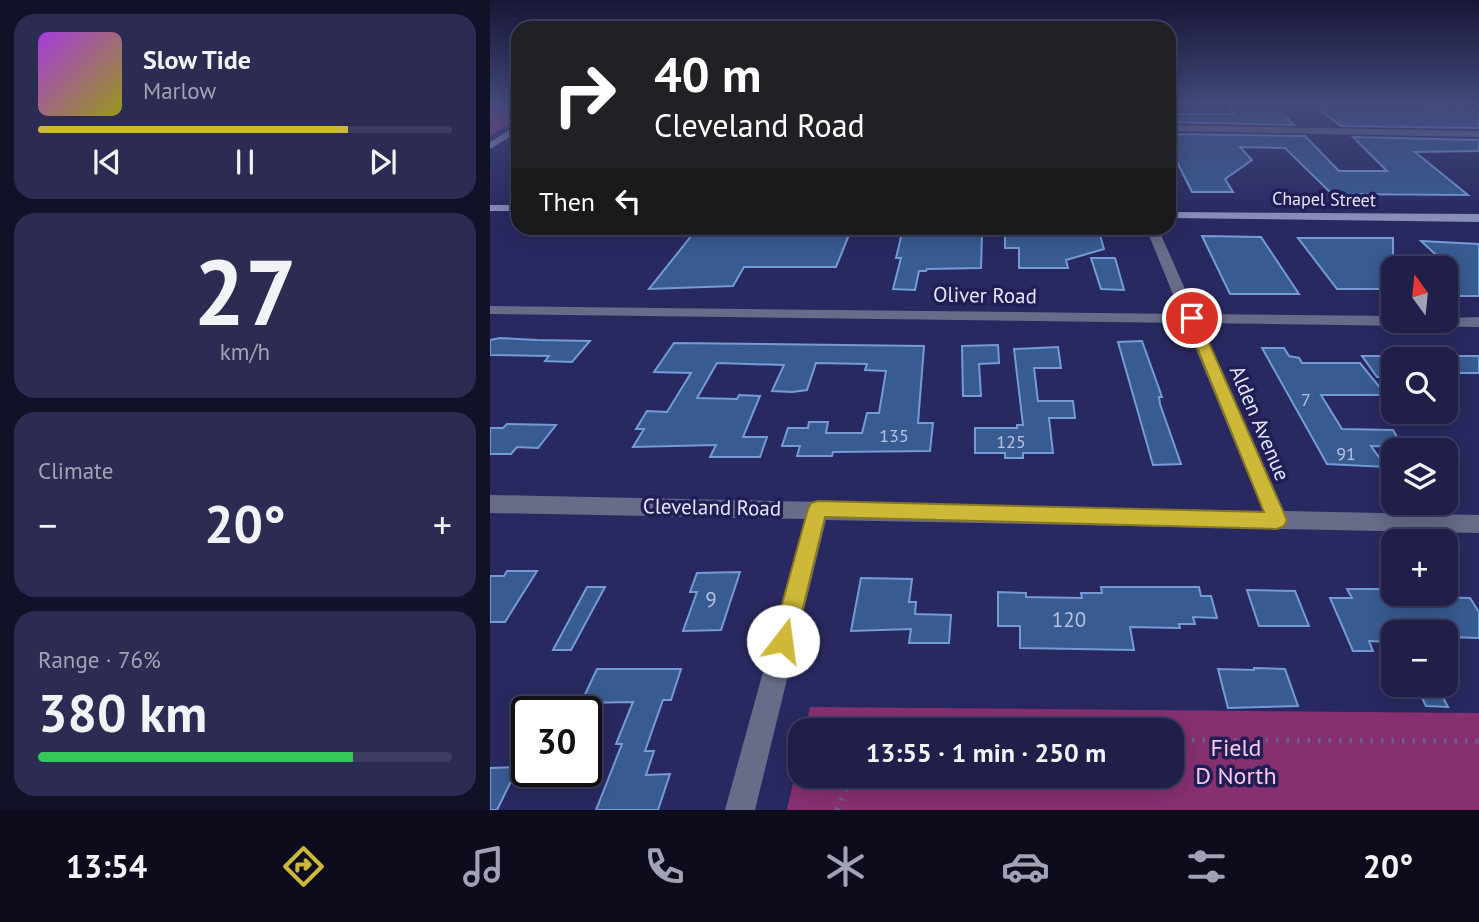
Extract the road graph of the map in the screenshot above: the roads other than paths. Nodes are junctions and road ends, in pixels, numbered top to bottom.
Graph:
1 (490, 208) edge
2 (511, 208) edge
3 (1176, 215) edge
4 (1479, 218) edge
5 (1155, 235) edge
6 (490, 310) edge
7 (1192, 318) junction
8 (1479, 322) edge
9 (490, 504) edge
10 (818, 509) junction
11 (1277, 520) junction
12 (1479, 524) edge
13 (740, 810) edge

1 - 2 street
3 - 4 street, Chapel Street
5 - 7 street, Alden Avenue
6 - 7 street, Oliver Road
7 - 8 street, Oliver Road
7 - 11 street, Alden Avenue
9 - 10 street, Cleveland Road
10 - 11 street, Cleveland Road
10 - 13 street
11 - 12 street, Cleveland Road

